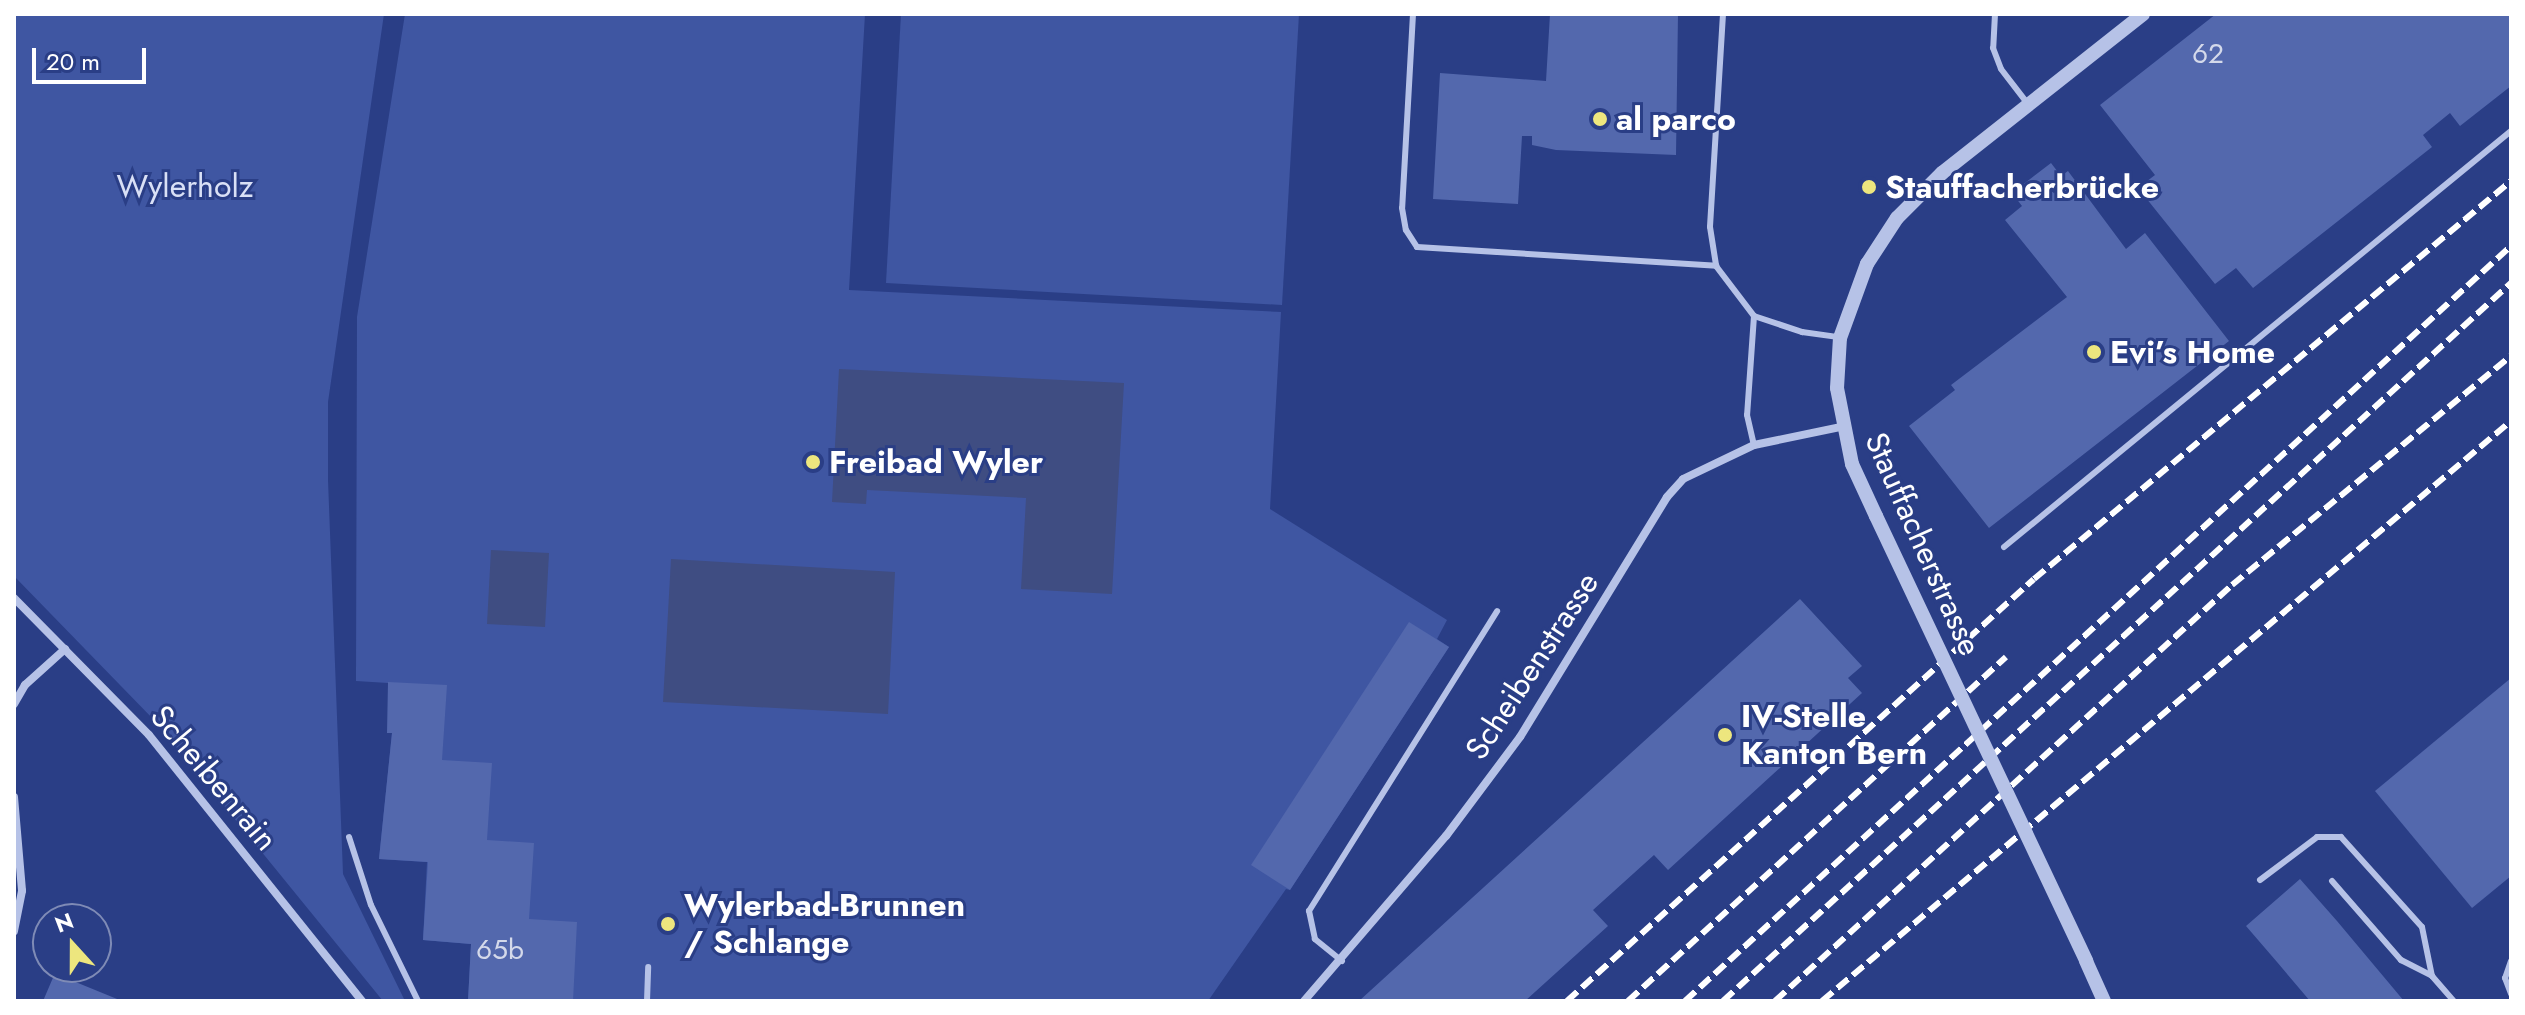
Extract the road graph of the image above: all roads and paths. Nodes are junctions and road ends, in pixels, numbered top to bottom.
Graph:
1 (1413, 14) edge
2 (1723, 14) edge
3 (1995, 14) edge
4 (2143, 14) edge
5 (2028, 105) junction
6 (2511, 131) edge
7 (1716, 266) junction
8 (1754, 316) junction
9 (1840, 338) junction
10 (1841, 427) junction
11 (1754, 445) junction
12 (2004, 547) dead end
13 (14, 598) edge
14 (1497, 611) dead end
15 (65, 649) junction
16 (14, 704) edge
17 (14, 797) edge
18 (349, 837) dead end
19 (2260, 880) dead end
20 (2332, 881) dead end
21 (14, 931) edge
22 (1342, 961) junction
23 (2511, 961) edge
24 (648, 967) dead end
25 (2432, 976) junction
26 (2511, 994) edge
27 (362, 1001) edge
28 (418, 1001) edge
29 (647, 1001) edge
30 (1304, 1001) edge
31 (2104, 1001) edge
32 (2454, 1001) edge

1 - 7 lane
2 - 7 lane
3 - 5 lane
4 - 5 street, Stauffacherstrasse
5 - 9 street, Stauffacherstrasse
6 - 12 lane
7 - 8 lane
8 - 9 lane
8 - 11 lane
9 - 10 street, Stauffacherstrasse
10 - 11 street, Scheibenstrasse
10 - 31 street, Stauffacherstrasse, bridge
11 - 22 street, Scheibenstrasse
13 - 15 street, Scheibenrain
14 - 22 lane
15 - 16 street
15 - 27 street, Scheibenrain
17 - 21 street
18 - 28 lane
19 - 25 lane
20 - 25 lane
22 - 30 street, Scheibenstrasse
23 - 26 lane
24 - 29 lane
25 - 32 lane

